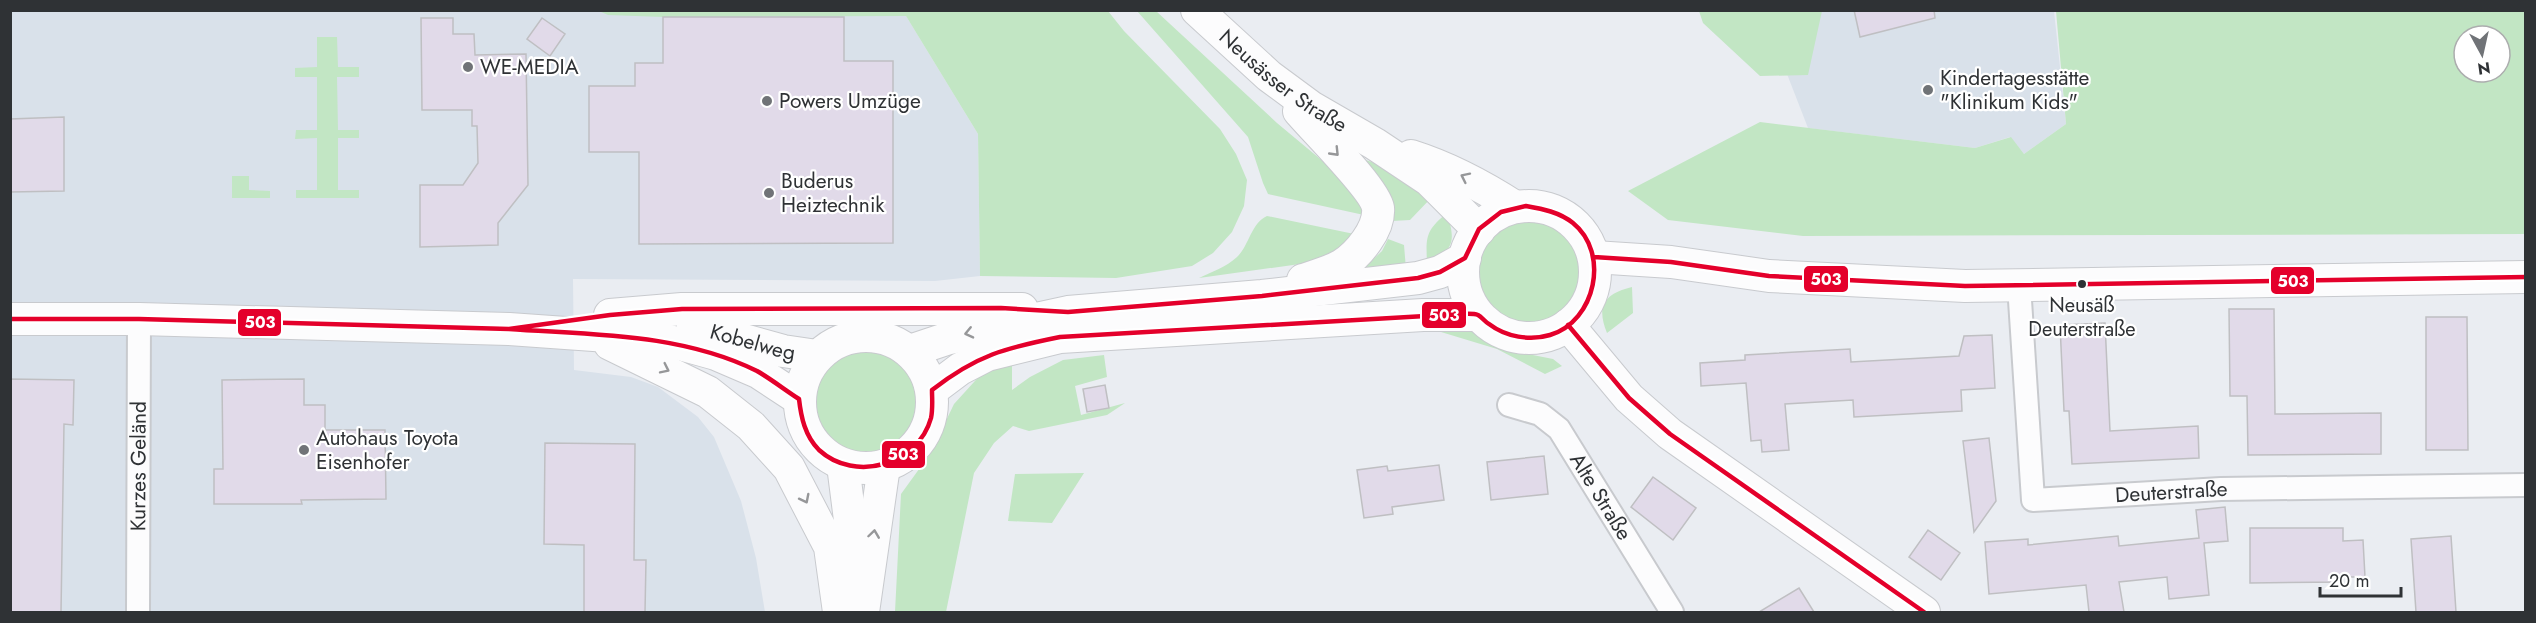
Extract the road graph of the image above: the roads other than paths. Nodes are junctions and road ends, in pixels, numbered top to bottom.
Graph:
1 (1197, 10) edge
2 (1269, 76) junction
3 (1374, 144) junction
4 (1515, 207) junction
5 (1479, 230) junction
6 (1594, 257) junction
7 (1465, 258) junction
8 (2526, 277) edge
9 (2019, 285) junction
10 (1262, 296) junction
11 (1068, 312) junction
12 (1478, 315) junction
13 (10, 319) edge
14 (139, 319) junction
15 (601, 325) junction
16 (1568, 325) junction
17 (910, 351) junction
18 (817, 356) junction
19 (932, 390) junction
20 (799, 399) junction
21 (1509, 405) dead end
22 (843, 465) junction
23 (884, 466) junction
24 (2526, 485) edge
25 (138, 612) edge
26 (839, 612) edge
27 (850, 612) edge
28 (863, 612) edge
29 (1672, 612) edge
30 (1924, 612) edge

1 - 2 main road, Neusässer Straße
2 - 3 main road, Neusässer Straße
2 -> 10 main road
4 -> 3 main road, Neusässer Straße
3 - 5 main road, Neusässer Straße
4 - 5 main road
4 - 6 main road
5 - 7 main road
6 - 9 main road
6 - 16 main road
7 - 10 main road
7 - 12 main road
8 - 9 main road
9 - 24 street, Deuterstraße
10 - 11 main road
11 - 15 main road
11 -> 17 main road
12 - 16 main road
12 - 19 main road
13 - 14 main road, Kobelweg
14 - 15 main road, Kobelweg
14 - 25 street, Kurzes Geländ
15 - 18 main road, Kobelweg
15 - 20 main road, Kobelweg
15 -> 26 main road
16 - 30 main road
17 - 18 main road
17 - 19 main road
18 - 20 main road
19 - 23 main road
20 - 22 main road
21 - 29 street, Alte Straße
22 - 23 main road
22 - 27 main road
28 -> 23 main road

